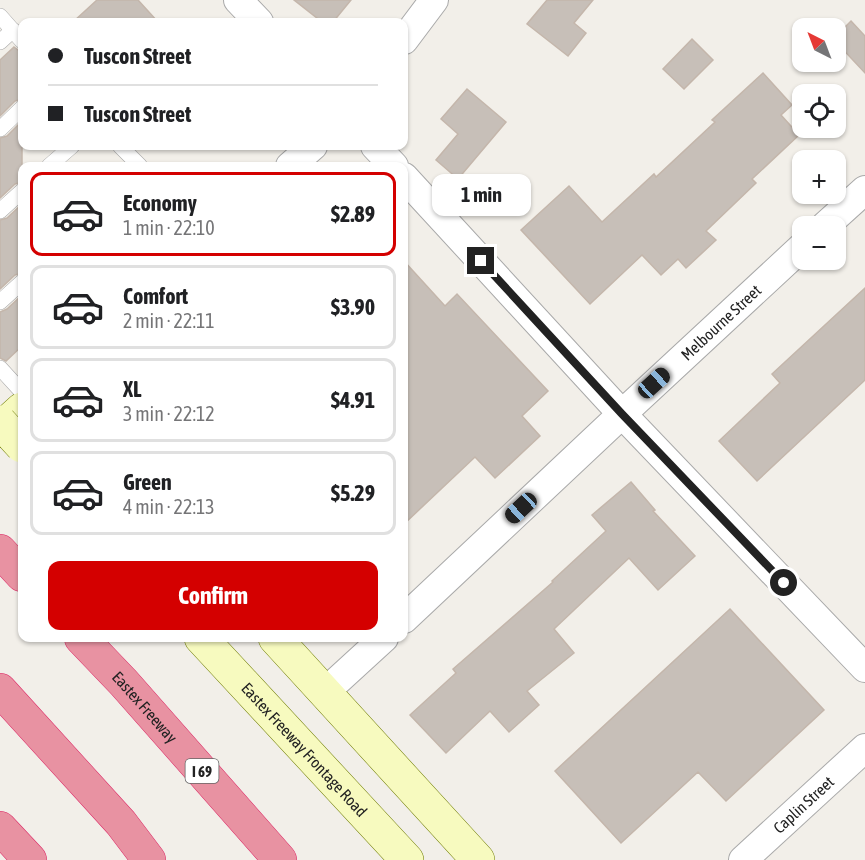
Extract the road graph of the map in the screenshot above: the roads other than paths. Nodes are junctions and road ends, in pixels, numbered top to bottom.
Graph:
1 (238, 0) edge
2 (434, 0) edge
3 (0, 16) edge
4 (255, 18) edge
5 (18, 35) edge
6 (408, 35) edge
7 (0, 42) edge
8 (18, 112) edge
9 (0, 129) edge
10 (67, 150) edge
11 (124, 150) edge
12 (308, 150) edge
13 (379, 150) edge
14 (54, 162) edge
15 (136, 162) edge
16 (295, 162) edge
17 (390, 162) edge
18 (408, 181) edge
19 (865, 190) edge
20 (18, 195) edge
21 (0, 211) edge
22 (836, 216) edge
23 (792, 257) edge
24 (18, 286) edge
25 (0, 302) edge
26 (0, 368) edge
27 (18, 388) edge
28 (18, 413) edge
29 (622, 414) junction
30 (0, 422) edge
31 (0, 429) edge
32 (18, 442) edge
33 (0, 551) edge
34 (18, 571) edge
35 (408, 615) edge
36 (85, 642) edge
37 (205, 642) edge
38 (279, 642) edge
39 (380, 642) edge
40 (865, 668) edge
41 (0, 690) edge
42 (325, 692) junction
43 (865, 748) edge
44 (0, 828) edge
45 (30, 860) edge
46 (149, 860) edge
47 (280, 860) edge
48 (407, 860) edge
49 (478, 860) edge
50 (743, 860) edge

1 - 4 street
2 - 6 street
3 - 5 lane
5 - 7 lane
8 - 9 lane
10 - 14 lane
11 - 15 lane
12 - 16 street
13 - 17 street
18 - 29 street
19 - 22 street
20 - 21 lane
23 - 29 street, Melbourne Street
24 - 25 lane
26 - 27 lane
28 - 31 main road
29 - 35 street, Melbourne Street
29 - 40 street
30 - 32 main road, bridge
33 - 34 highway
36 - 47 highway, Eastex Freeway / I 69
37 - 48 main road, Eastex Freeway Frontage Road
38 - 42 main road
39 - 42 street
41 - 46 highway
42 - 49 main road
43 - 50 street, Caplin Street
44 - 45 highway

